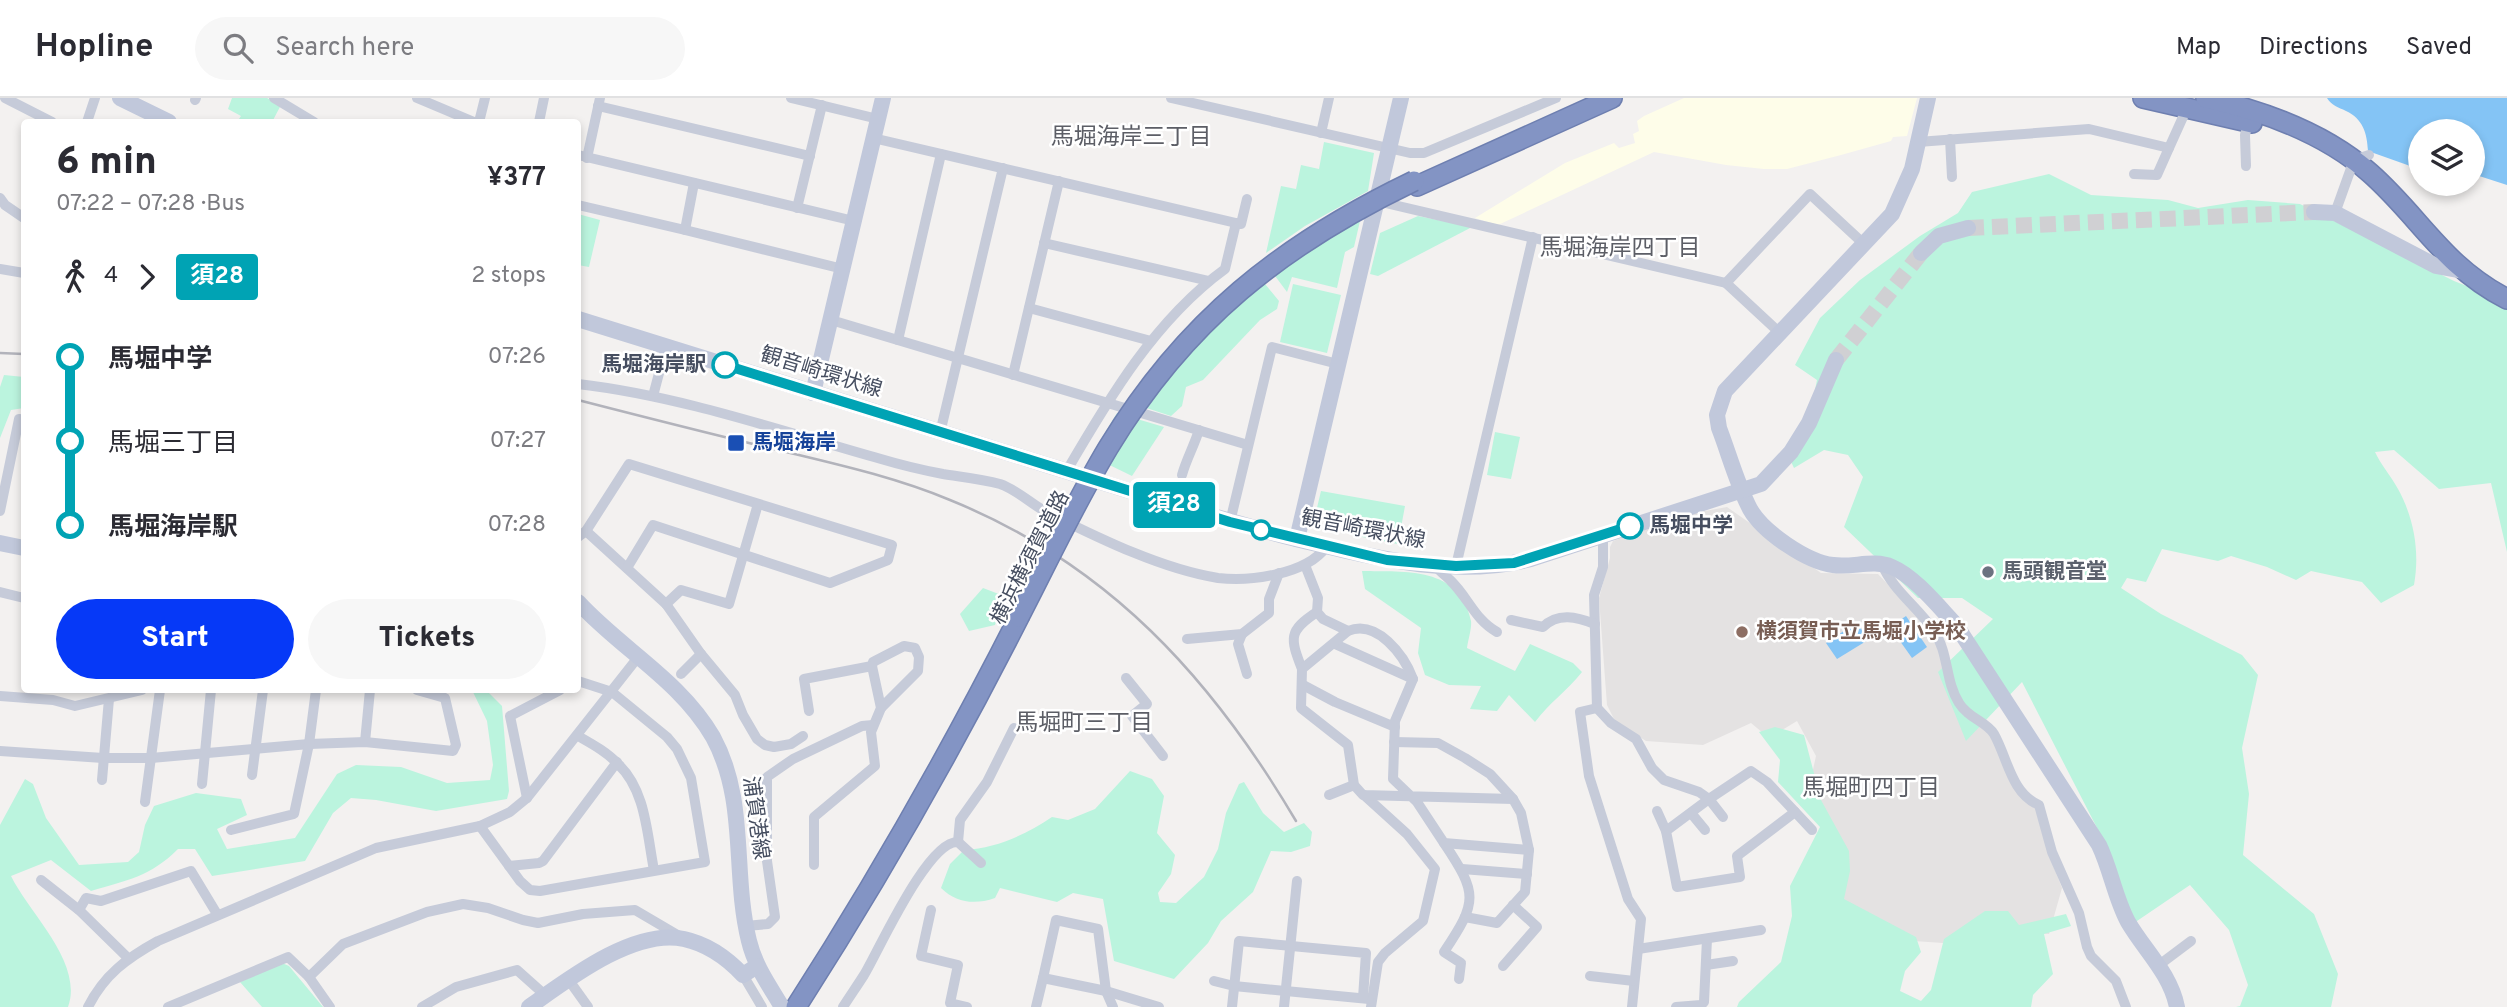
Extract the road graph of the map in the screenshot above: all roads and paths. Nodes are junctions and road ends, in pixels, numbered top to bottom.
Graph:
1 (5, 98) edge
2 (95, 98) edge
3 (120, 98) edge
4 (274, 98) edge
5 (416, 98) edge
6 (485, 98) edge
7 (544, 98) edge
8 (791, 98) edge
9 (883, 98) edge
10 (1171, 98) edge
11 (1329, 98) edge
12 (1401, 98) edge
13 (1556, 98) edge
14 (1597, 98) edge
15 (1612, 98) edge
16 (1928, 98) edge
17 (2143, 98) edge
18 (2206, 98) edge
19 (289, 102) edge
20 (599, 102) edge
21 (822, 106) junction
22 (2187, 108) junction
23 (46, 119) edge
24 (88, 119) edge
25 (163, 119) edge
26 (307, 119) edge
27 (468, 119) edge
28 (477, 119) edge
29 (540, 119) edge
30 (878, 119) junction
31 (2248, 122) junction
32 (2301, 131) junction
33 (1321, 133) junction
34 (873, 138) junction
35 (1950, 139) junction
36 (1918, 142) junction
37 (2169, 148) junction
38 (1389, 149) junction
39 (941, 154) junction
40 (810, 156) junction
41 (582, 157) edge
42 (2361, 157) junction
43 (2246, 166) dead end
44 (1003, 168) junction
45 (2134, 174) dead end
46 (1952, 177) dead end
47 (1059, 181) junction
48 (694, 183) junction
49 (1416, 184) junction
50 (1247, 199) dead end
51 (1377, 201) junction
52 (2, 204) edge
53 (581, 206) edge
54 (797, 208) junction
55 (2315, 212) tunnel mouth
56 (2335, 213) junction
57 (21, 216) edge
58 (854, 221) junction
59 (1236, 223) junction
60 (1968, 228) tunnel mouth
61 (685, 230) junction
62 (1533, 237) junction
63 (1044, 243) junction
64 (1865, 245) junction
65 (1921, 253) tunnel mouth
66 (0, 268) edge
67 (842, 269) junction
68 (2463, 271) junction
69 (21, 272) edge
70 (1209, 281) junction
71 (1726, 283) junction
72 (2507, 299) edge
73 (1029, 308) junction
74 (581, 320) edge
75 (831, 320) junction
76 (1780, 333) junction
77 (898, 340) junction
78 (1151, 341) junction
79 (666, 347) junction
80 (959, 359) junction
81 (1836, 360) tunnel mouth
82 (1338, 364) junction
83 (1013, 375) junction
84 (581, 384) edge
85 (813, 393) junction
86 (653, 396) junction
87 (1107, 403) junction
88 (21, 419) edge
89 (1199, 430) junction
90 (940, 433) junction
91 (1248, 445) junction
92 (1066, 471) junction
93 (1182, 475) dead end
94 (1743, 491) junction
95 (758, 504) junction
96 (0, 511) edge
97 (1230, 522) junction
98 (582, 534) edge
99 (1603, 535) junction
100 (1297, 539) junction
101 (0, 543) edge
102 (21, 547) edge
103 (1326, 547) junction
104 (743, 555) junction
105 (1434, 564) junction
106 (1882, 564) junction
107 (1306, 565) junction
108 (1456, 566) junction
109 (626, 568) junction
110 (1279, 573) junction
111 (0, 592) edge
112 (21, 597) edge
113 (666, 604) junction
114 (581, 605) edge
115 (1317, 612) junction
116 (1511, 620) dead end
117 (1595, 624) junction
118 (1348, 631) junction
119 (1497, 632) dead end
120 (1242, 634) junction
121 (1187, 639) dead end
122 (1335, 644) junction
123 (701, 654) junction
124 (639, 656) junction
125 (872, 666) junction
126 (1302, 669) junction
127 (681, 674) dead end
128 (1247, 674) dead end
129 (1126, 678) dead end
130 (1413, 679) junction
131 (581, 682) edge
132 (1303, 685) junction
133 (611, 692) junction
134 (131, 693) edge
135 (160, 693) edge
136 (211, 693) edge
137 (263, 693) edge
138 (316, 693) edge
139 (370, 693) edge
140 (427, 693) edge
141 (554, 693) edge
142 (0, 696) edge
143 (109, 699) junction
144 (881, 708) junction
145 (1597, 708) junction
146 (809, 711) dead end
147 (873, 725) junction
148 (1395, 727) junction
149 (1014, 728) dead end
150 (578, 736) junction
151 (803, 736) dead end
152 (365, 742) junction
153 (1394, 742) junction
154 (309, 744) junction
155 (783, 746) junction
156 (256, 748) junction
157 (0, 751) edge
158 (205, 752) junction
159 (1163, 756) dead end
160 (103, 758) junction
161 (151, 758) junction
162 (793, 759) junction
163 (617, 762) junction
164 (251, 775) dead end
165 (102, 780) dead end
166 (202, 783) dead end
167 (1354, 785) junction
168 (1363, 794) junction
169 (1329, 795) dead end
170 (1408, 796) junction
171 (527, 798) junction
172 (1514, 799) junction
173 (1709, 799) junction
174 (145, 802) dead end
175 (1657, 811) dead end
176 (1795, 812) junction
177 (1691, 813) junction
178 (1723, 817) dead end
179 (480, 826) junction
180 (231, 830) dead end
181 (1705, 830) dead end
182 (1812, 830) dead end
183 (1666, 831) junction
184 (958, 842) junction
185 (1444, 843) junction
186 (1529, 850) junction
187 (981, 863) dead end
188 (814, 865) dead end
189 (509, 866) junction
190 (1462, 869) junction
191 (654, 870) junction
192 (1527, 874) junction
193 (41, 880) dead end
194 (1297, 881) dead end
195 (1513, 905) junction
196 (79, 910) junction
197 (931, 910) dead end
198 (217, 914) junction
199 (1465, 918) junction
200 (746, 926) junction
201 (1761, 930) dead end
202 (682, 938) junction
203 (1707, 940) junction
204 (2191, 941) dead end
205 (1290, 946) junction
206 (1638, 949) junction
207 (128, 958) junction
208 (1733, 961) dead end
209 (1706, 964) junction
210 (1503, 965) dead end
211 (2159, 965) junction
212 (750, 970) junction
213 (822, 973) junction
214 (1590, 976) dead end
215 (309, 977) junction
216 (1043, 978) junction
217 (568, 979) junction
218 (1459, 979) dead end
219 (1214, 981) dead end
220 (1634, 981) junction
221 (1234, 986) junction
222 (1106, 991) junction
223 (1286, 991) junction
224 (545, 995) junction
225 (1368, 1002) edge
226 (88, 1007) edge
227 (168, 1007) edge
228 (330, 1007) edge
229 (422, 1007) edge
230 (529, 1007) edge
231 (588, 1007) edge
232 (762, 1007) edge
233 (782, 1007) edge
234 (796, 1007) edge
235 (803, 1007) edge
236 (843, 1007) edge
237 (967, 1007) edge
238 (1036, 1007) edge
239 (1113, 1007) edge
240 (1159, 1007) edge
241 (1232, 1007) edge
242 (1284, 1007) edge
243 (1632, 1007) edge
244 (1676, 1007) edge
245 (2126, 1007) edge
246 (2177, 1007) edge

1 - 23 street
2 - 24 street
3 - 25 street
4 - 19 street
5 - 27 street
6 - 28 street
7 - 29 street
8 - 21 street
9 - 30 street
10 - 33 street
11 - 33 street
12 - 38 street
13 - 38 street
14 - 49 highway, 横浜横須賀道路
15 - 49 highway, 横浜横須賀道路
16 - 36 street
17 - 22 highway
18 - 32 highway
19 - 26 street
20 - 40 street
20 - 41 street
21 - 30 street
21 - 40 street
22 - 31 highway
22 - 37 street
30 - 34 street
31 - 32 highway
31 - 43 street
32 - 42 highway
33 - 38 street
34 - 39 street
34 - 58 street
35 - 36 street
35 - 37 street
35 - 46 street
36 - 64 street
37 - 45 street
38 - 51 street
39 - 44 street
39 - 77 street
40 - 54 street
41 - 48 street
42 - 56 street
42 - 68 highway
44 - 47 street
44 - 80 street
47 - 59 street
47 - 63 street
48 - 54 street
48 - 61 street
49 - 213 highway, 横浜横須賀道路, bridge
50 - 59 street
51 - 62 street
51 - 82 street
52 - 57 street
53 - 61 street
54 - 58 street
55 - 56 street
56 - 68 street
58 - 67 street
59 - 70 street
60 - 65 street
61 - 67 street
62 - 71 street
62 - 108 street
63 - 70 street
63 - 73 street
64 - 71 street
64 - 76 street
66 - 69 street
67 - 75 street
68 - 72 highway
70 - 78 street
71 - 76 street
73 - 78 street
73 - 83 street
74 - 79 street, 観音崎環状線
75 - 77 street
75 - 85 street
76 - 94 street
77 - 80 street
78 - 87 street
79 - 85 street, 観音崎環状線
79 - 86 street
80 - 83 street
80 - 90 street
81 - 94 street, 観音崎環状線
82 - 91 street
82 - 100 street
83 - 87 street
84 - 86 street
85 - 90 street, 観音崎環状線
86 - 110 street
87 - 89 street
87 - 92 street
88 - 96 street
89 - 91 street
89 - 93 street
90 - 92 street, 観音崎環状線
91 - 97 street
92 - 97 street, 観音崎環状線
94 - 99 street, 観音崎環状線
94 - 106 street
95 - 98 street
95 - 104 street
95 - 104 street
97 - 100 street, 観音崎環状線
98 - 109 street
99 - 108 street, 観音崎環状線
99 - 117 street
100 - 103 street, 観音崎環状線
101 - 102 street
103 - 105 street, 観音崎環状線
103 - 107 street
104 - 109 street
104 - 113 street
105 - 108 street, 観音崎環状線
105 - 119 street
106 - 211 street
106 - 245 street
107 - 110 street
107 - 115 street
109 - 113 street
110 - 120 street
111 - 112 street
113 - 123 street
114 - 124 street, 浦賀港線
115 - 118 street
115 - 126 street
116 - 117 street
117 - 145 street
118 - 122 street
118 - 130 street
120 - 121 street
120 - 128 street
122 - 126 street
122 - 130 street
123 - 127 street
123 - 155 street
124 - 133 street
124 - 200 street, 浦賀港線
125 - 144 street
125 - 144 street
125 - 146 street
126 - 132 street
129 - 159 street
130 - 148 street
131 - 133 street
132 - 148 street
132 - 167 street
133 - 150 street
133 - 191 street
134 - 143 street
135 - 161 street
136 - 158 street
137 - 156 street
138 - 154 street
139 - 152 street
140 - 152 street
141 - 171 street
142 - 143 street
143 - 160 street
144 - 147 street
145 - 173 street
145 - 206 street
147 - 162 street
147 - 188 street
148 - 153 street
149 - 184 street
150 - 163 street
150 - 171 street
151 - 155 street
152 - 154 street
153 - 170 street
153 - 172 street
154 - 156 street
154 - 180 street
155 - 162 street
156 - 158 street
156 - 164 street
157 - 160 street
158 - 161 street
158 - 166 street
160 - 161 street
160 - 165 street
161 - 174 street
162 - 200 street
163 - 189 street
163 - 191 street
167 - 168 street
167 - 169 street
168 - 170 street
168 - 225 street
170 - 172 street
170 - 185 street
171 - 179 street
172 - 186 street
173 - 176 street
173 - 177 street
173 - 178 street
175 - 183 street
176 - 182 street
176 - 183 street
177 - 181 street
177 - 183 street
179 - 189 street
179 - 198 street
184 - 187 street
184 - 236 street
185 - 186 street
185 - 190 street
186 - 192 street
189 - 191 street
190 - 192 street
190 - 199 street
192 - 195 street
193 - 196 street
194 - 205 street
195 - 199 street
195 - 210 street
196 - 198 street
196 - 207 street
197 - 237 street
198 - 207 street
199 - 218 street
200 - 212 street, 浦賀港線
201 - 203 street
202 - 212 street
202 - 215 street
202 - 217 street
203 - 206 street
203 - 209 street
204 - 211 street
205 - 221 street
205 - 223 street
205 - 225 street
206 - 220 street
207 - 226 street
208 - 209 street
209 - 244 street
211 - 246 street
212 - 232 street
212 - 233 street, 浦賀港線
213 - 234 highway, 横浜横須賀道路
213 - 235 highway, 横浜横須賀道路
214 - 220 street
215 - 227 street
215 - 228 street
216 - 222 street
216 - 222 street
216 - 238 street
217 - 224 street
217 - 231 street
219 - 221 street
220 - 243 street
221 - 223 street
221 - 241 street
222 - 239 street
222 - 240 street
223 - 225 street
223 - 242 street
224 - 229 street
224 - 230 street

